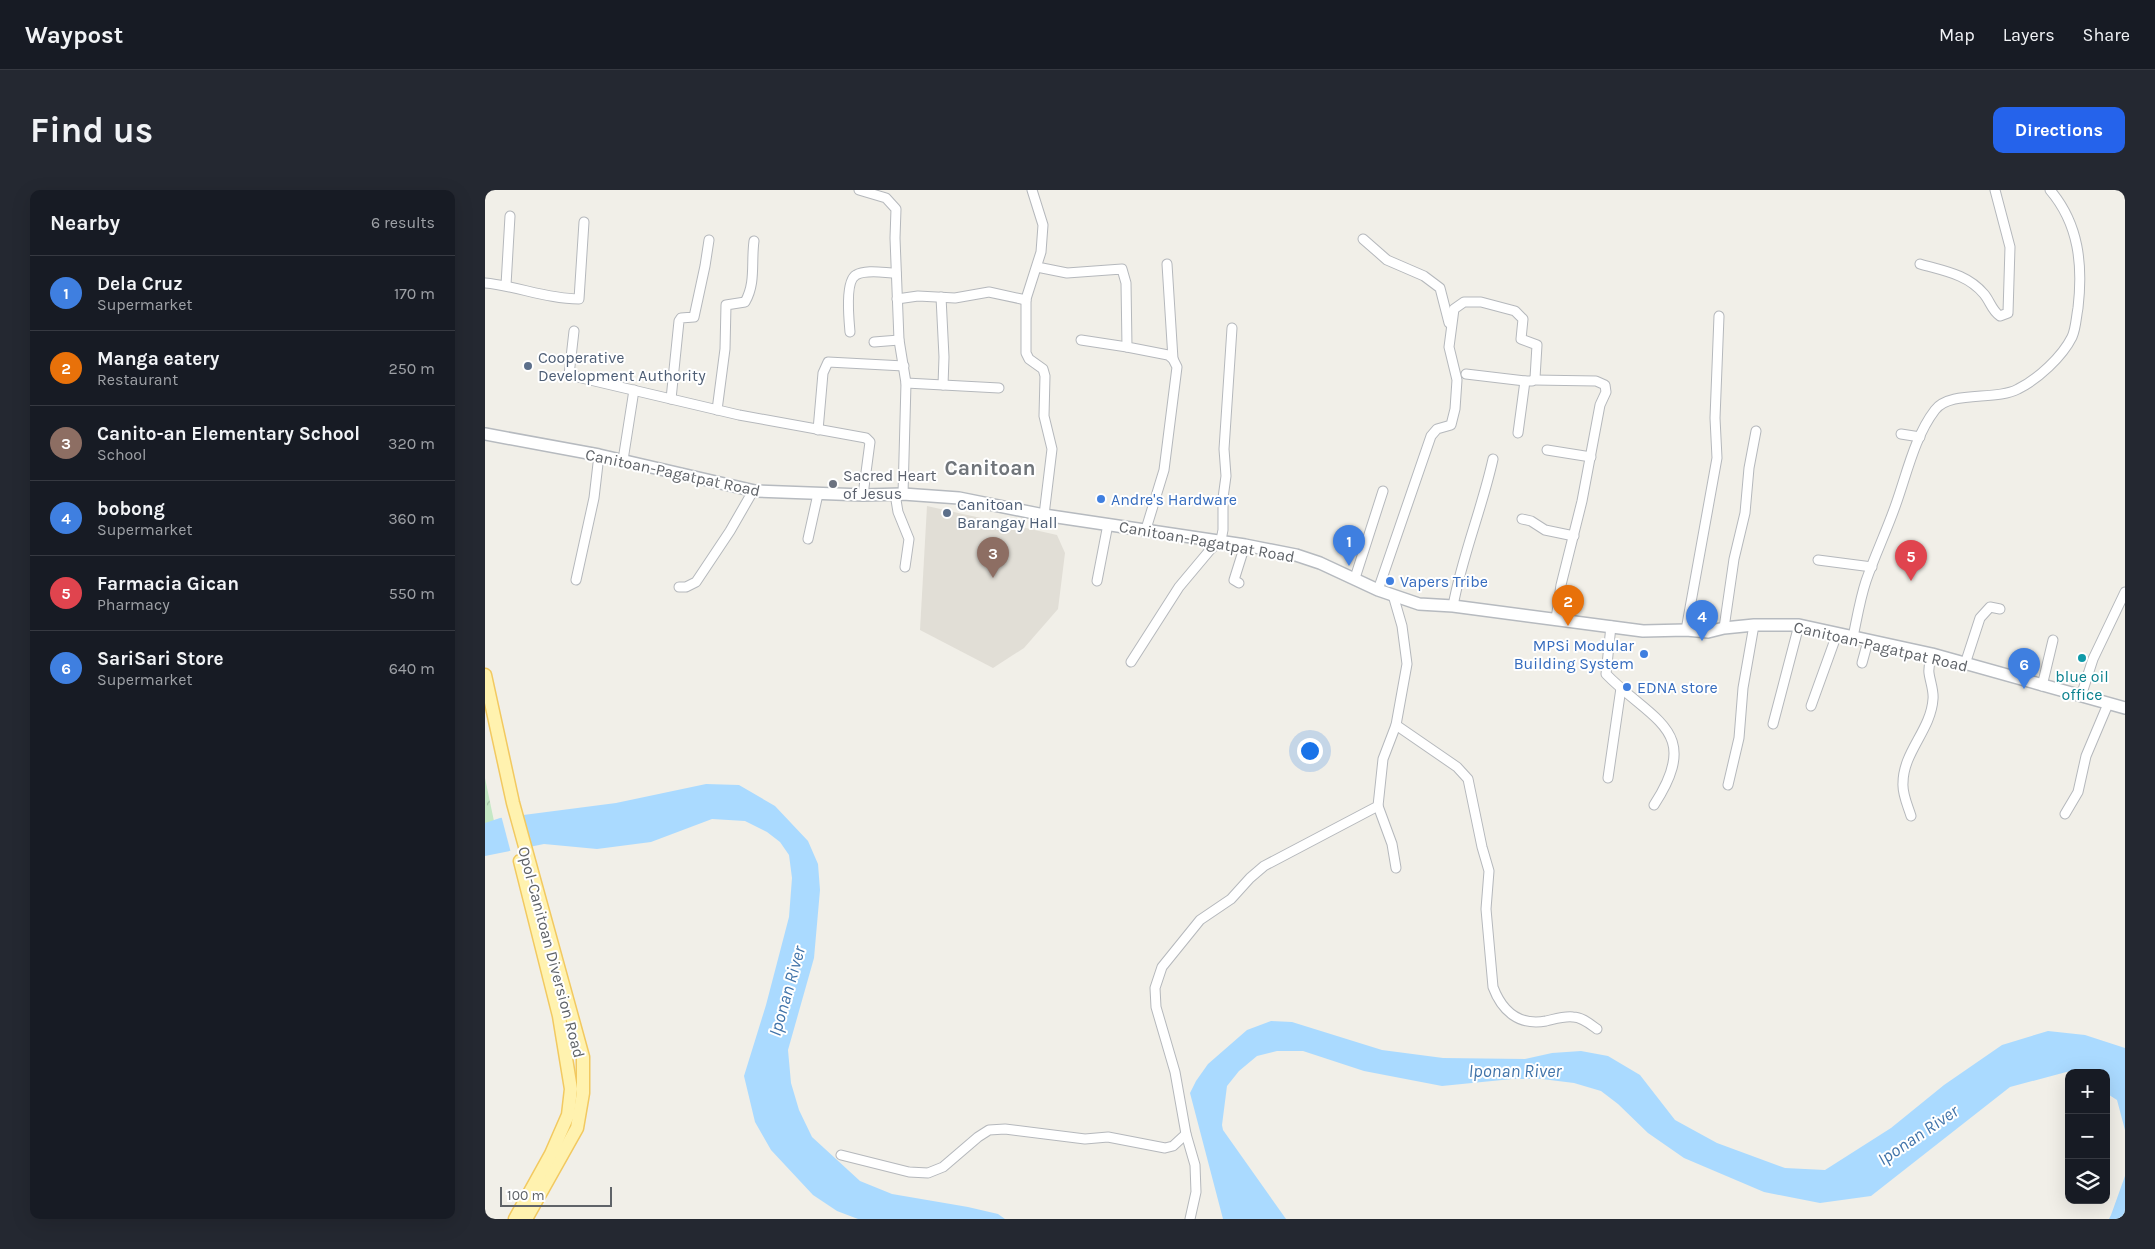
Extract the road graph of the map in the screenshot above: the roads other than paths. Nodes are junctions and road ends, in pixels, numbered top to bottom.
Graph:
1 (859, 190) edge
2 (1032, 190) edge
3 (1995, 190) edge
4 (2050, 190) edge
5 (510, 216) dead end
6 (584, 222) dead end
7 (1363, 239) dead end
8 (709, 240) dead end
9 (754, 242) dead end
10 (1167, 264) dead end
11 (1920, 264) dead end
12 (1037, 267) junction
13 (896, 273) junction
14 (485, 283) edge
15 (506, 285) junction
16 (941, 297) junction
17 (897, 299) junction
18 (1027, 300) junction
19 (1719, 316) dead end
20 (1232, 328) dead end
21 (1450, 328) junction
22 (573, 331) dead end
23 (850, 332) dead end
24 (899, 340) junction
25 (1081, 340) dead end
26 (874, 342) dead end
27 (1127, 347) junction
28 (1173, 359) junction
29 (904, 366) junction
30 (1466, 374) dead end
31 (1529, 381) junction
32 (907, 383) junction
33 (943, 385) junction
34 (999, 388) dead end
35 (634, 390) junction
36 (671, 399) junction
37 (717, 410) junction
38 (818, 430) junction
39 (1756, 430) dead end
40 (1518, 433) dead end
41 (485, 434) edge
42 (1901, 434) dead end
43 (1920, 437) junction
44 (1547, 450) dead end
45 (599, 455) junction
46 (1591, 456) junction
47 (1493, 459) dead end
48 (623, 460) junction
49 (753, 491) junction
50 (1383, 491) dead end
51 (818, 494) junction
52 (899, 494) junction
53 (863, 495) junction
54 (1044, 515) junction
55 (1522, 519) dead end
56 (1109, 524) junction
57 (1145, 529) junction
58 (1573, 536) junction
59 (809, 539) dead end
60 (1221, 540) junction
61 (1245, 545) junction
62 (1818, 560) dead end
63 (905, 567) dead end
64 (1871, 567) junction
65 (1355, 578) junction
66 (575, 580) dead end
67 (1097, 581) dead end
68 (1239, 583) dead end
69 (679, 587) dead end
70 (1378, 590) junction
71 (2125, 592) edge
72 (1393, 596) junction
73 (1453, 606) junction
74 (2000, 609) dead end
75 (1556, 619) junction
76 (1754, 625) junction
77 (1799, 625) junction
78 (1611, 626) junction
79 (1724, 628) junction
80 (1686, 630) junction
81 (1837, 634) junction
82 (1853, 636) junction
83 (2053, 640) dead end
84 (1869, 641) junction
85 (1932, 654) junction
86 (1131, 662) dead end
87 (1862, 663) dead end
88 (1965, 664) junction
89 (485, 675) edge
90 (2042, 686) junction
91 (1621, 688) junction
92 (2081, 696) junction
93 (2108, 704) junction
94 (1811, 706) dead end
95 (2125, 708) edge
96 (1773, 724) dead end
97 (1396, 725) junction
98 (1608, 778) dead end
99 (1728, 784) dead end
100 (1654, 805) dead end
101 (1378, 806) junction
102 (2065, 814) dead end
103 (1911, 816) dead end
104 (517, 819) junction
105 (523, 855) junction
106 (1396, 868) dead end
107 (1597, 1029) dead end
108 (1186, 1134) junction
109 (841, 1155) dead end
110 (515, 1219) edge
111 (526, 1219) edge
112 (1190, 1219) edge

1 - 13 street
2 - 12 street
3 - 11 street
4 - 43 street
5 - 15 street
6 - 15 street
7 - 21 street
8 - 36 street
9 - 37 street
10 - 28 street
12 - 18 street
12 - 27 street
13 - 17 street
13 - 23 street
14 - 15 street
16 - 17 street
16 - 18 street
16 - 33 street
17 - 24 street
18 - 54 street
19 - 80 street
20 - 60 street
21 - 31 street
21 - 70 street
22 - 35 street
24 - 26 street
24 - 29 street
25 - 27 street
27 - 28 street
28 - 57 street
29 - 32 street
29 - 38 street
30 - 31 street
31 - 40 street
31 - 46 street
32 - 33 street
32 - 52 street
33 - 34 street
35 - 36 street
35 - 48 street
36 - 37 street
37 - 38 street
38 - 53 street
39 - 79 street
41 - 45 street, Canitoan-Pagatpat Road
42 - 43 street
43 - 64 street
44 - 46 street
45 - 48 street, Canitoan-Pagatpat Road
45 - 66 street
46 - 58 street
47 - 73 street
48 - 49 street, Canitoan-Pagatpat Road
49 - 51 street, Canitoan-Pagatpat Road
49 - 69 street
50 - 65 street
51 - 53 street, Canitoan-Pagatpat Road
51 - 59 street
52 - 53 street, Canitoan-Pagatpat Road
52 - 54 street, Canitoan-Pagatpat Road
52 - 63 street
54 - 56 street, Canitoan-Pagatpat Road
55 - 58 street
56 - 57 street, Canitoan-Pagatpat Road
56 - 67 street
57 - 60 street, Canitoan-Pagatpat Road
58 - 75 street
60 - 61 street, Canitoan-Pagatpat Road
60 - 86 street
61 - 65 street, Canitoan-Pagatpat Road
61 - 68 street
62 - 64 street
64 - 82 street
65 - 70 street, Canitoan-Pagatpat Road
70 - 72 street, Canitoan-Pagatpat Road
71 - 92 street
72 - 73 street, Canitoan-Pagatpat Road
72 - 97 street
73 - 75 street, Canitoan-Pagatpat Road
74 - 88 street
75 - 78 street, Canitoan-Pagatpat Road
76 - 77 street, Canitoan-Pagatpat Road
76 - 79 street, Canitoan-Pagatpat Road
76 - 99 street
77 - 81 street, Canitoan-Pagatpat Road
77 - 96 street
78 - 80 street, Canitoan-Pagatpat Road
78 - 91 street
79 - 80 street, Canitoan-Pagatpat Road
81 - 82 street, Canitoan-Pagatpat Road
81 - 94 street
82 - 84 street, Canitoan-Pagatpat Road
83 - 90 street
84 - 85 street, Canitoan-Pagatpat Road
84 - 87 street
85 - 88 street, Canitoan-Pagatpat Road
85 - 103 street
88 - 90 street, Canitoan-Pagatpat Road
89 - 104 main road, Opol-Canitoan Diversion Road
90 - 92 street, Canitoan-Pagatpat Road
91 - 98 street
91 - 100 street
92 - 93 street, Canitoan-Pagatpat Road
93 - 95 street, Canitoan-Pagatpat Road
93 - 102 street
97 - 101 street
97 - 107 street
101 - 106 street
101 - 108 street
104 - 105 main road, Opol-Canitoan Diversion Road
104 - 105 main road, Opol-Canitoan Diversion Road
105 - 110 main road, Opol-Canitoan Diversion Road
105 - 111 main road, Opol-Canitoan Diversion Road
108 - 109 street
108 - 112 street

